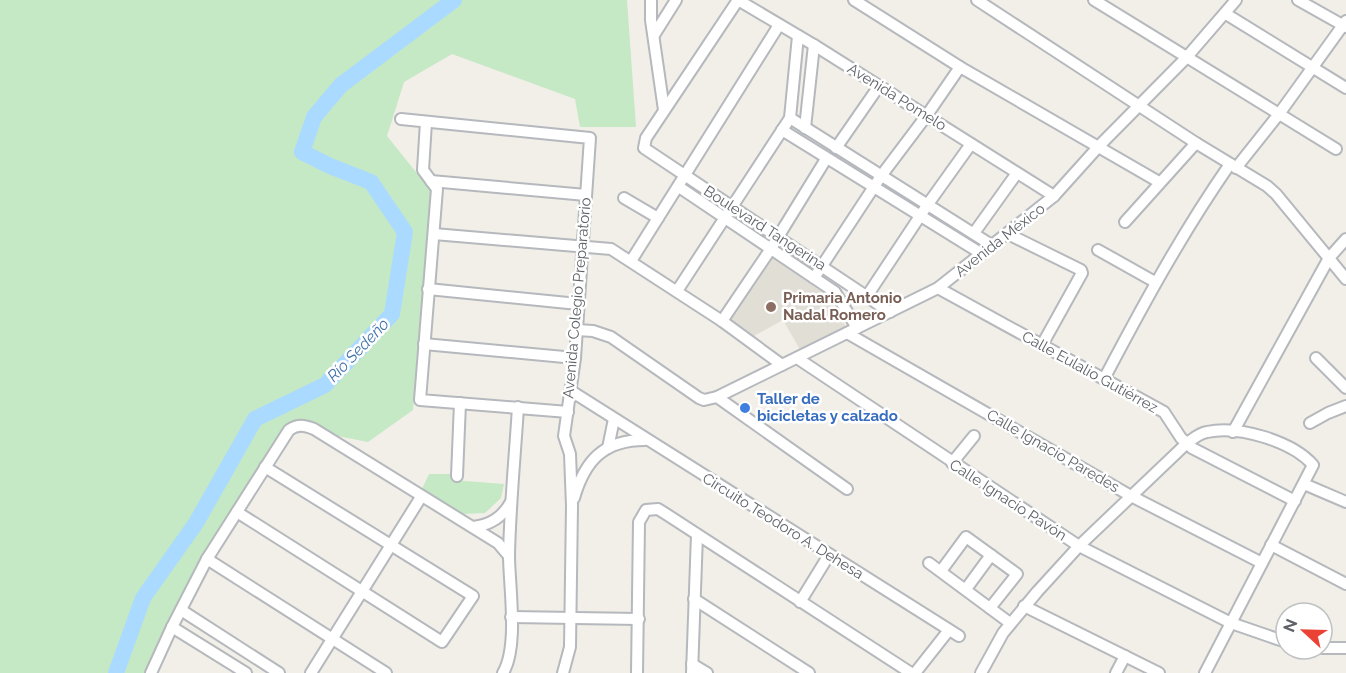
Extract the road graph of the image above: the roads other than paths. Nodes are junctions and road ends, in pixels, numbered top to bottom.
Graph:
1 (651, 0) edge
2 (676, 0) edge
3 (738, 0) edge
4 (854, 0) edge
5 (977, 0) edge
6 (1094, 0) edge
7 (1236, 0) edge
8 (1298, 0) edge
9 (1226, 14) junction
10 (1345, 24) edge
11 (780, 25) junction
12 (654, 35) junction
13 (798, 36) junction
14 (814, 45) junction
15 (1186, 58) junction
16 (960, 67) junction
17 (1313, 67) junction
18 (879, 86) junction
19 (1346, 88) edge
20 (1140, 105) junction
21 (664, 110) junction
22 (1279, 114) junction
23 (927, 115) junction
24 (790, 118) junction
25 (401, 119) dead end
26 (426, 122) junction
27 (805, 128) junction
28 (782, 130) junction
29 (1196, 143) junction
30 (971, 144) junction
31 (1099, 146) junction
32 (836, 148) junction
33 (1336, 148) dead end
34 (826, 159) junction
35 (1233, 166) junction
36 (1017, 173) junction
37 (686, 176) junction
38 (880, 176) junction
39 (431, 181) junction
40 (1159, 182) junction
41 (679, 187) junction
42 (873, 188) junction
43 (586, 195) junction
44 (1054, 196) junction
45 (624, 198) dead end
46 (928, 204) junction
47 (731, 206) junction
48 (920, 215) junction
49 (658, 218) junction
50 (724, 218) junction
51 (1125, 222) dead end
52 (974, 233) junction
53 (434, 234) junction
54 (1008, 234) junction
55 (777, 237) junction
56 (1346, 239) edge
57 (582, 245) junction
58 (993, 246) junction
59 (770, 250) junction
60 (1098, 250) dead end
61 (982, 254) junction
62 (1329, 258) junction
63 (631, 261) junction
64 (822, 266) junction
65 (814, 278) junction
66 (1346, 279) edge
67 (1155, 282) junction
68 (938, 288) junction
69 (428, 289) junction
70 (677, 291) junction
71 (867, 296) junction
72 (578, 304) junction
73 (890, 312) junction
74 (722, 321) junction
75 (576, 330) junction
76 (852, 331) junction
77 (424, 344) junction
78 (1042, 345) junction
79 (574, 358) junction
80 (797, 358) junction
81 (1316, 358) dead end
82 (782, 365) junction
83 (1104, 379) junction
84 (1346, 388) edge
85 (571, 391) junction
86 (717, 397) junction
87 (460, 403) junction
88 (1346, 406) edge
89 (518, 407) junction
90 (568, 412) junction
91 (614, 419) junction
92 (1310, 423) dead end
93 (1233, 432) junction
94 (974, 436) dead end
95 (646, 440) junction
96 (1186, 444) junction
97 (608, 448) junction
98 (570, 454) junction
99 (591, 461) junction
100 (952, 464) junction
101 (265, 467) junction
102 (457, 476) dead end
103 (1304, 483) junction
104 (847, 489) dead end
105 (1131, 496) junction
106 (421, 497) junction
107 (512, 500) junction
108 (1294, 501) junction
109 (1346, 502) edge
110 (572, 506) junction
111 (237, 512) junction
112 (473, 527) junction
113 (697, 535) junction
114 (1271, 545) junction
115 (391, 546) junction
116 (1079, 546) junction
117 (829, 555) junction
118 (991, 555) junction
119 (509, 556) junction
120 (207, 559) junction
121 (929, 563) dead end
122 (1262, 563) junction
123 (941, 571) junction
124 (1346, 584) edge
125 (966, 589) junction
126 (363, 592) junction
127 (694, 599) junction
128 (800, 602) junction
129 (1024, 606) junction
130 (990, 608) junction
131 (181, 610) junction
132 (511, 617) junction
133 (570, 618) junction
134 (639, 619) junction
135 (1011, 623) junction
136 (1231, 623) junction
137 (172, 627) junction
138 (949, 630) junction
139 (958, 636) dead end
140 (1274, 638) edge
141 (332, 639) junction
142 (570, 647) junction
143 (1125, 656) junction
144 (692, 668) edge
145 (151, 673) edge
146 (246, 673) edge
147 (279, 673) edge
148 (311, 673) edge
149 (386, 673) edge
150 (503, 673) edge
151 (562, 673) edge
152 (571, 673) edge
153 (637, 673) edge
154 (707, 673) edge
155 (809, 673) edge
156 (913, 673) edge
157 (981, 673) edge
158 (1116, 673) edge
159 (1159, 673) edge
160 (1205, 673) edge

1 - 12 street
2 - 12 street
3 - 11 street, Avenida Pomelo
3 - 21 street
4 - 16 street
5 - 20 street
6 - 15 street
7 - 9 street, Avenida México
8 - 10 street
9 - 15 street, Avenida México
9 - 17 street
10 - 17 street
11 - 13 street, Avenida Pomelo
11 - 37 street
12 - 21 street
13 - 14 street, Avenida Pomelo
13 - 24 street
14 - 18 street, Avenida Pomelo
14 - 27 street
15 - 20 street, Avenida México
15 - 22 street
16 - 23 street
16 - 31 street
17 - 19 street
17 - 22 street
18 - 23 street, Avenida Pomelo
18 - 32 street
20 - 29 street
20 - 31 street, Avenida México
21 - 37 street, Boulevard Tangerina
22 - 33 street
22 - 35 street
23 - 30 street, Avenida Pomelo
23 - 38 street
24 - 27 street
24 - 28 street
25 - 26 street, Avenida Colegio Preparatorio
26 - 39 street
26 - 43 street, Avenida Colegio Preparatorio
27 - 32 street
28 - 34 street
28 - 47 street
29 - 35 street
29 - 40 street
30 - 36 street, Avenida Pomelo
30 - 46 street
31 - 40 street
31 - 44 street, Avenida México
32 - 38 street
34 - 42 street
34 - 55 street
35 - 62 street
35 - 67 street
36 - 44 street, Avenida Pomelo
36 - 52 street
37 - 41 street
37 - 47 street, Boulevard Tangerina
38 - 42 street
38 - 46 street
39 - 43 street
39 - 53 street
40 - 51 street
41 - 49 street
41 - 50 street, Boulevard Tangerina
42 - 48 street
42 - 64 street
43 - 57 street, Avenida Colegio Preparatorio
44 - 54 street, Avenida México
45 - 49 street
46 - 48 street
46 - 52 street
47 - 50 street
47 - 55 street, Boulevard Tangerina
48 - 61 street
48 - 71 street
49 - 63 street
50 - 59 street, Boulevard Tangerina
50 - 70 street
52 - 58 street
53 - 57 street
53 - 69 street
54 - 58 street, Avenida México
54 - 78 street
55 - 59 street
55 - 64 street, Boulevard Tangerina
56 - 62 street
57 - 63 street
57 - 72 street, Avenida Colegio Preparatorio
58 - 61 street, Avenida México
59 - 65 street, Boulevard Tangerina
59 - 74 street
60 - 67 street
61 - 68 street, Avenida México
62 - 66 street
62 - 93 street
63 - 70 street
64 - 65 street
64 - 71 street, Boulevard Tangerina
65 - 76 street, Boulevard Tangerina
67 - 83 street
68 - 73 street, Avenida México
68 - 78 street, Calle Eulalio Gutiérrez
69 - 72 street
69 - 77 street
70 - 74 street
71 - 73 street, Boulevard Tangerina
72 - 75 street, Avenida Colegio Preparatorio
73 - 76 street, Avenida México
74 - 82 street
75 - 79 street, Avenida Colegio Preparatorio
75 - 86 street, Avenida México
76 - 80 street, Avenida México
76 - 105 street, Calle Ignacio Paredes
77 - 79 street
77 - 87 street
78 - 83 street, Calle Eulalio Gutiérrez
79 - 85 street, Avenida Colegio Preparatorio
80 - 82 street, Avenida México
80 - 100 street, Calle Ignacio Pavón
81 - 84 street
82 - 86 street, Avenida México
83 - 96 street, Calle Eulalio Gutiérrez
85 - 90 street, Avenida Colegio Preparatorio
85 - 91 street, Circuito Teodoro A. Dehesa
86 - 104 street
87 - 89 street
87 - 102 street
88 - 92 street
89 - 90 street
89 - 107 street
90 - 98 street, Avenida Colegio Preparatorio
91 - 95 street, Circuito Teodoro A. Dehesa
91 - 97 street
93 - 96 street
93 - 103 street
94 - 100 street
95 - 97 street
95 - 117 street, Circuito Teodoro A. Dehesa
96 - 105 street
96 - 108 street, Calle Eulalio Gutiérrez
97 - 99 street
98 - 99 street
98 - 110 street, Avenida Colegio Preparatorio
99 - 110 street
100 - 116 street, Calle Ignacio Pavón
101 - 106 street
101 - 111 street
101 - 115 street
103 - 108 street
103 - 109 street
105 - 116 street
105 - 122 street, Calle Ignacio Paredes
106 - 112 street
106 - 115 street
107 - 112 street
107 - 119 street
108 - 114 street
110 - 133 street, Avenida Colegio Preparatorio
111 - 120 street
111 - 126 street
112 - 119 street
113 - 127 street
113 - 128 street
113 - 134 street
114 - 122 street
114 - 124 street
115 - 126 street
115 - 126 street
116 - 129 street
116 - 136 street, Calle Ignacio Pavón
117 - 128 street
117 - 138 street, Circuito Teodoro A. Dehesa
118 - 123 street
118 - 125 street
118 - 130 street
119 - 132 street
120 - 131 street
120 - 141 street
121 - 123 street
122 - 136 street
123 - 125 street
125 - 130 street
126 - 141 street
127 - 144 street
127 - 155 street
128 - 156 street
129 - 135 street
129 - 143 street
130 - 135 street
131 - 137 street
131 - 147 street
132 - 133 street
132 - 150 street
133 - 134 street
133 - 142 street, Avenida Colegio Preparatorio
134 - 153 street
135 - 157 street
136 - 140 street, Calle Ignacio Pavón
136 - 160 street
137 - 145 street
137 - 146 street
138 - 139 street, Circuito Teodoro A. Dehesa
138 - 156 street
141 - 148 street
141 - 149 street
142 - 151 street, Avenida Colegio Preparatorio
142 - 152 street, Avenida Colegio Preparatorio
143 - 158 street
143 - 159 street
144 - 154 street

